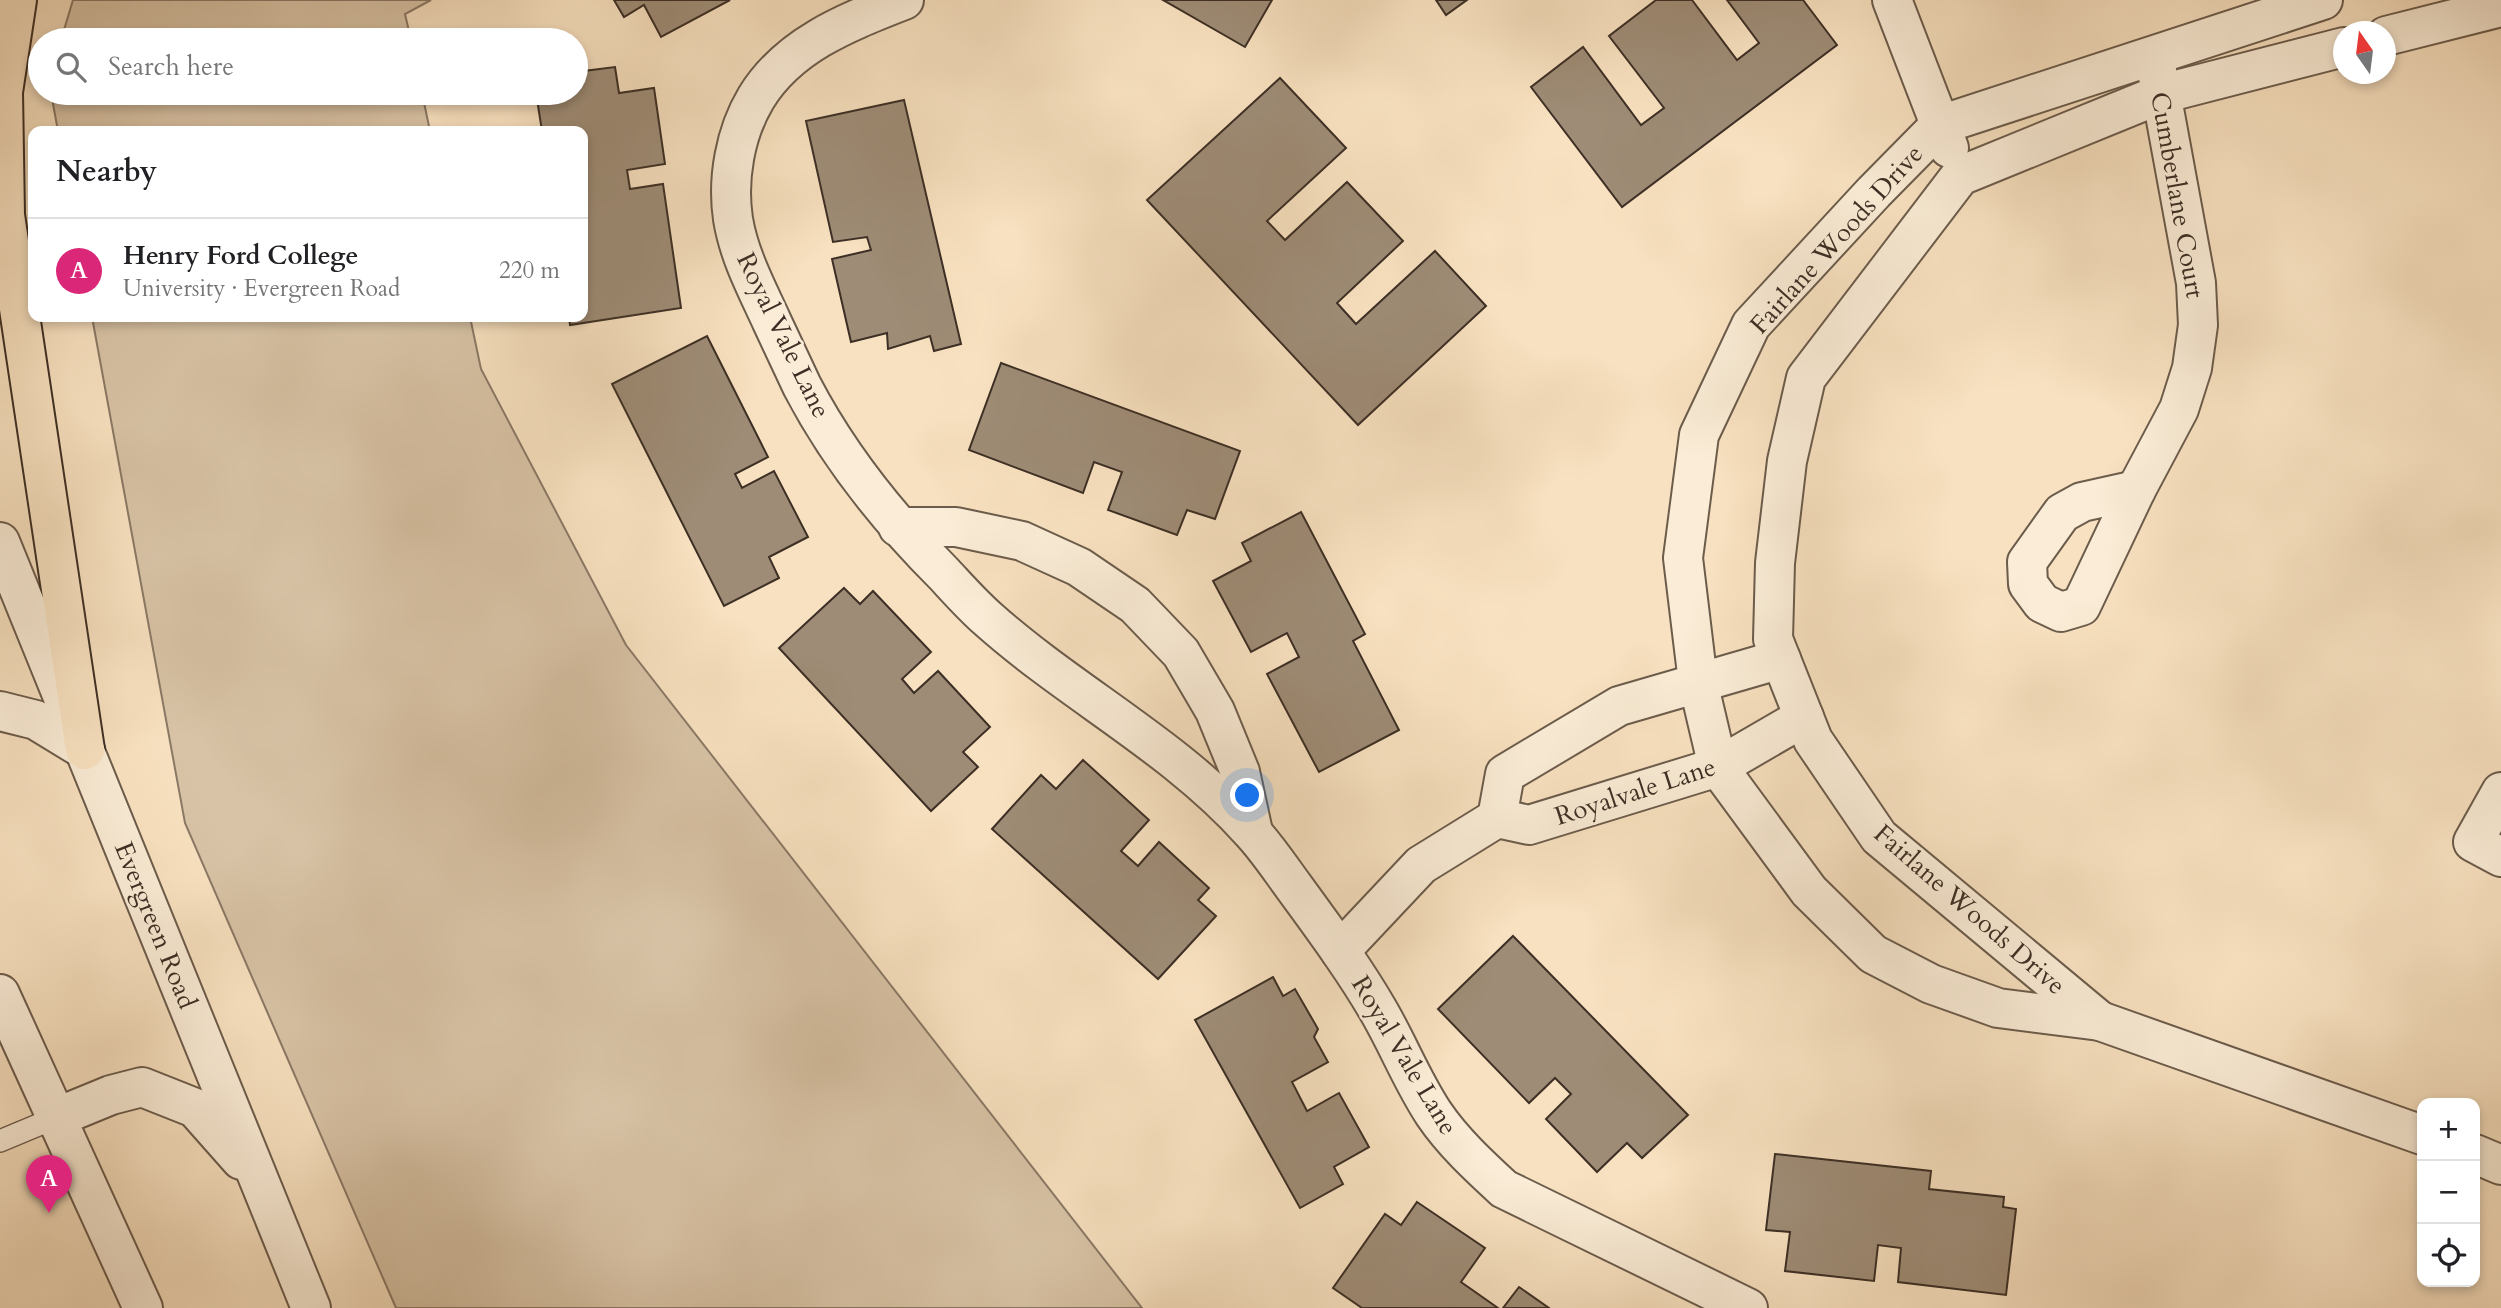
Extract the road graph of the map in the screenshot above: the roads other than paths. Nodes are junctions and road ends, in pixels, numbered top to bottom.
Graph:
1 (17, 0) edge
2 (904, 0) edge
3 (1892, 0) edge
4 (2323, 0) edge
5 (2501, 7) edge
6 (2396, 33) edge
7 (2333, 50) edge
8 (2154, 55) junction
9 (2161, 94) junction
10 (1940, 125) junction
11 (1959, 176) junction
12 (2136, 490) dead end
13 (898, 527) junction
14 (0, 542) edge
15 (1781, 659) junction
16 (1698, 682) junction
17 (0, 712) edge
18 (1804, 717) junction
19 (85, 750) junction
20 (1718, 767) junction
21 (2501, 792) edge
22 (1497, 818) junction
23 (1252, 832) junction
24 (2501, 857) edge
25 (1340, 951) junction
26 (0, 994) edge
27 (2100, 1021) junction
28 (55, 1118) junction
29 (2417, 1133) edge
30 (0, 1141) edge
31 (2480, 1156) edge
32 (2501, 1165) edge
33 (258, 1180) junction
34 (143, 1308) edge
35 (311, 1308) edge
36 (1748, 1308) edge

1 - 19 main road
2 - 13 street, Royal Vale Lane
3 - 10 street
4 - 8 street, Fairlane Woods Drive
5 - 6 street
7 - 9 street, Fairlane Woods Drive
8 - 9 street, Cumberlane Court
8 - 10 street, Fairlane Woods Drive
9 - 11 street, Fairlane Woods Drive
9 - 12 street, Cumberlane Court
10 - 11 street
10 - 16 street, Fairlane Woods Drive
11 - 15 street, Fairlane Woods Drive
13 - 23 street, Royal Vale Lane
13 - 23 street, Royal Vale Lane
14 - 19 street, Evergreen Road
15 - 16 street
15 - 18 street, Fairlane Woods Drive
16 - 20 street, Fairlane Woods Drive
16 - 22 street
17 - 19 street
18 - 20 street, Royalvale Lane
18 - 27 street, Fairlane Woods Drive
19 - 33 street, Evergreen Road
20 - 22 street, Royalvale Lane
20 - 27 street, Fairlane Woods Drive
21 - 24 street
22 - 25 street
23 - 25 street, Royal Vale Lane
25 - 36 street, Royal Vale Lane
26 - 28 street
27 - 29 street, Fairlane Woods Drive
28 - 30 lane
28 - 33 street
28 - 34 street
31 - 32 street
33 - 35 street, Evergreen Road

